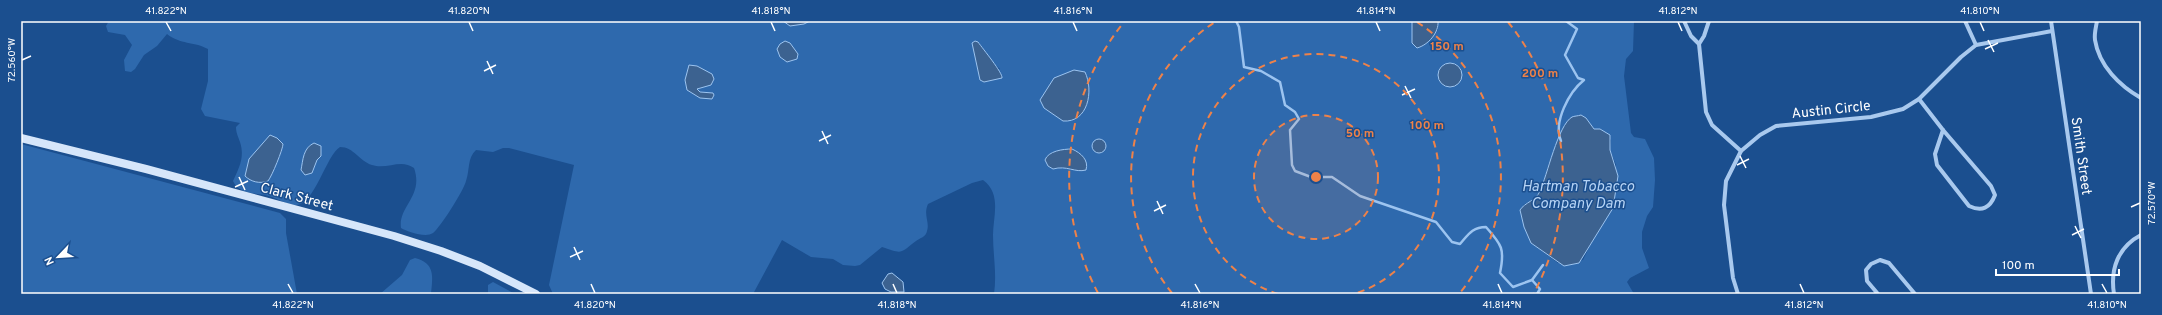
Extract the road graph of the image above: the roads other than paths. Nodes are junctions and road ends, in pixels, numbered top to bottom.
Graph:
1 (1684, 21) edge
2 (1708, 21) edge
3 (1965, 21) edge
4 (2051, 21) edge
5 (2097, 21) edge
6 (2052, 31) junction
7 (1699, 44) junction
8 (1976, 45) junction
9 (2141, 98) edge
10 (1919, 99) junction
11 (1943, 130) junction
12 (21, 138) edge
13 (1741, 151) junction
14 (2141, 236) edge
15 (536, 294) edge
16 (1738, 294) edge
17 (1878, 294) edge
18 (1915, 294) edge
19 (2090, 294) edge
20 (2114, 294) edge

1 - 7 street
2 - 7 street
3 - 8 street
4 - 6 street, Smith Street
5 - 9 street
6 - 8 street, Austin Circle
6 - 19 street, Smith Street
7 - 13 street
8 - 10 street, Austin Circle
10 - 11 street
10 - 13 street, Austin Circle
11 - 11 street
12 - 15 main road, Clark Street
13 - 16 street, Austin Circle
14 - 20 street
17 - 18 street

